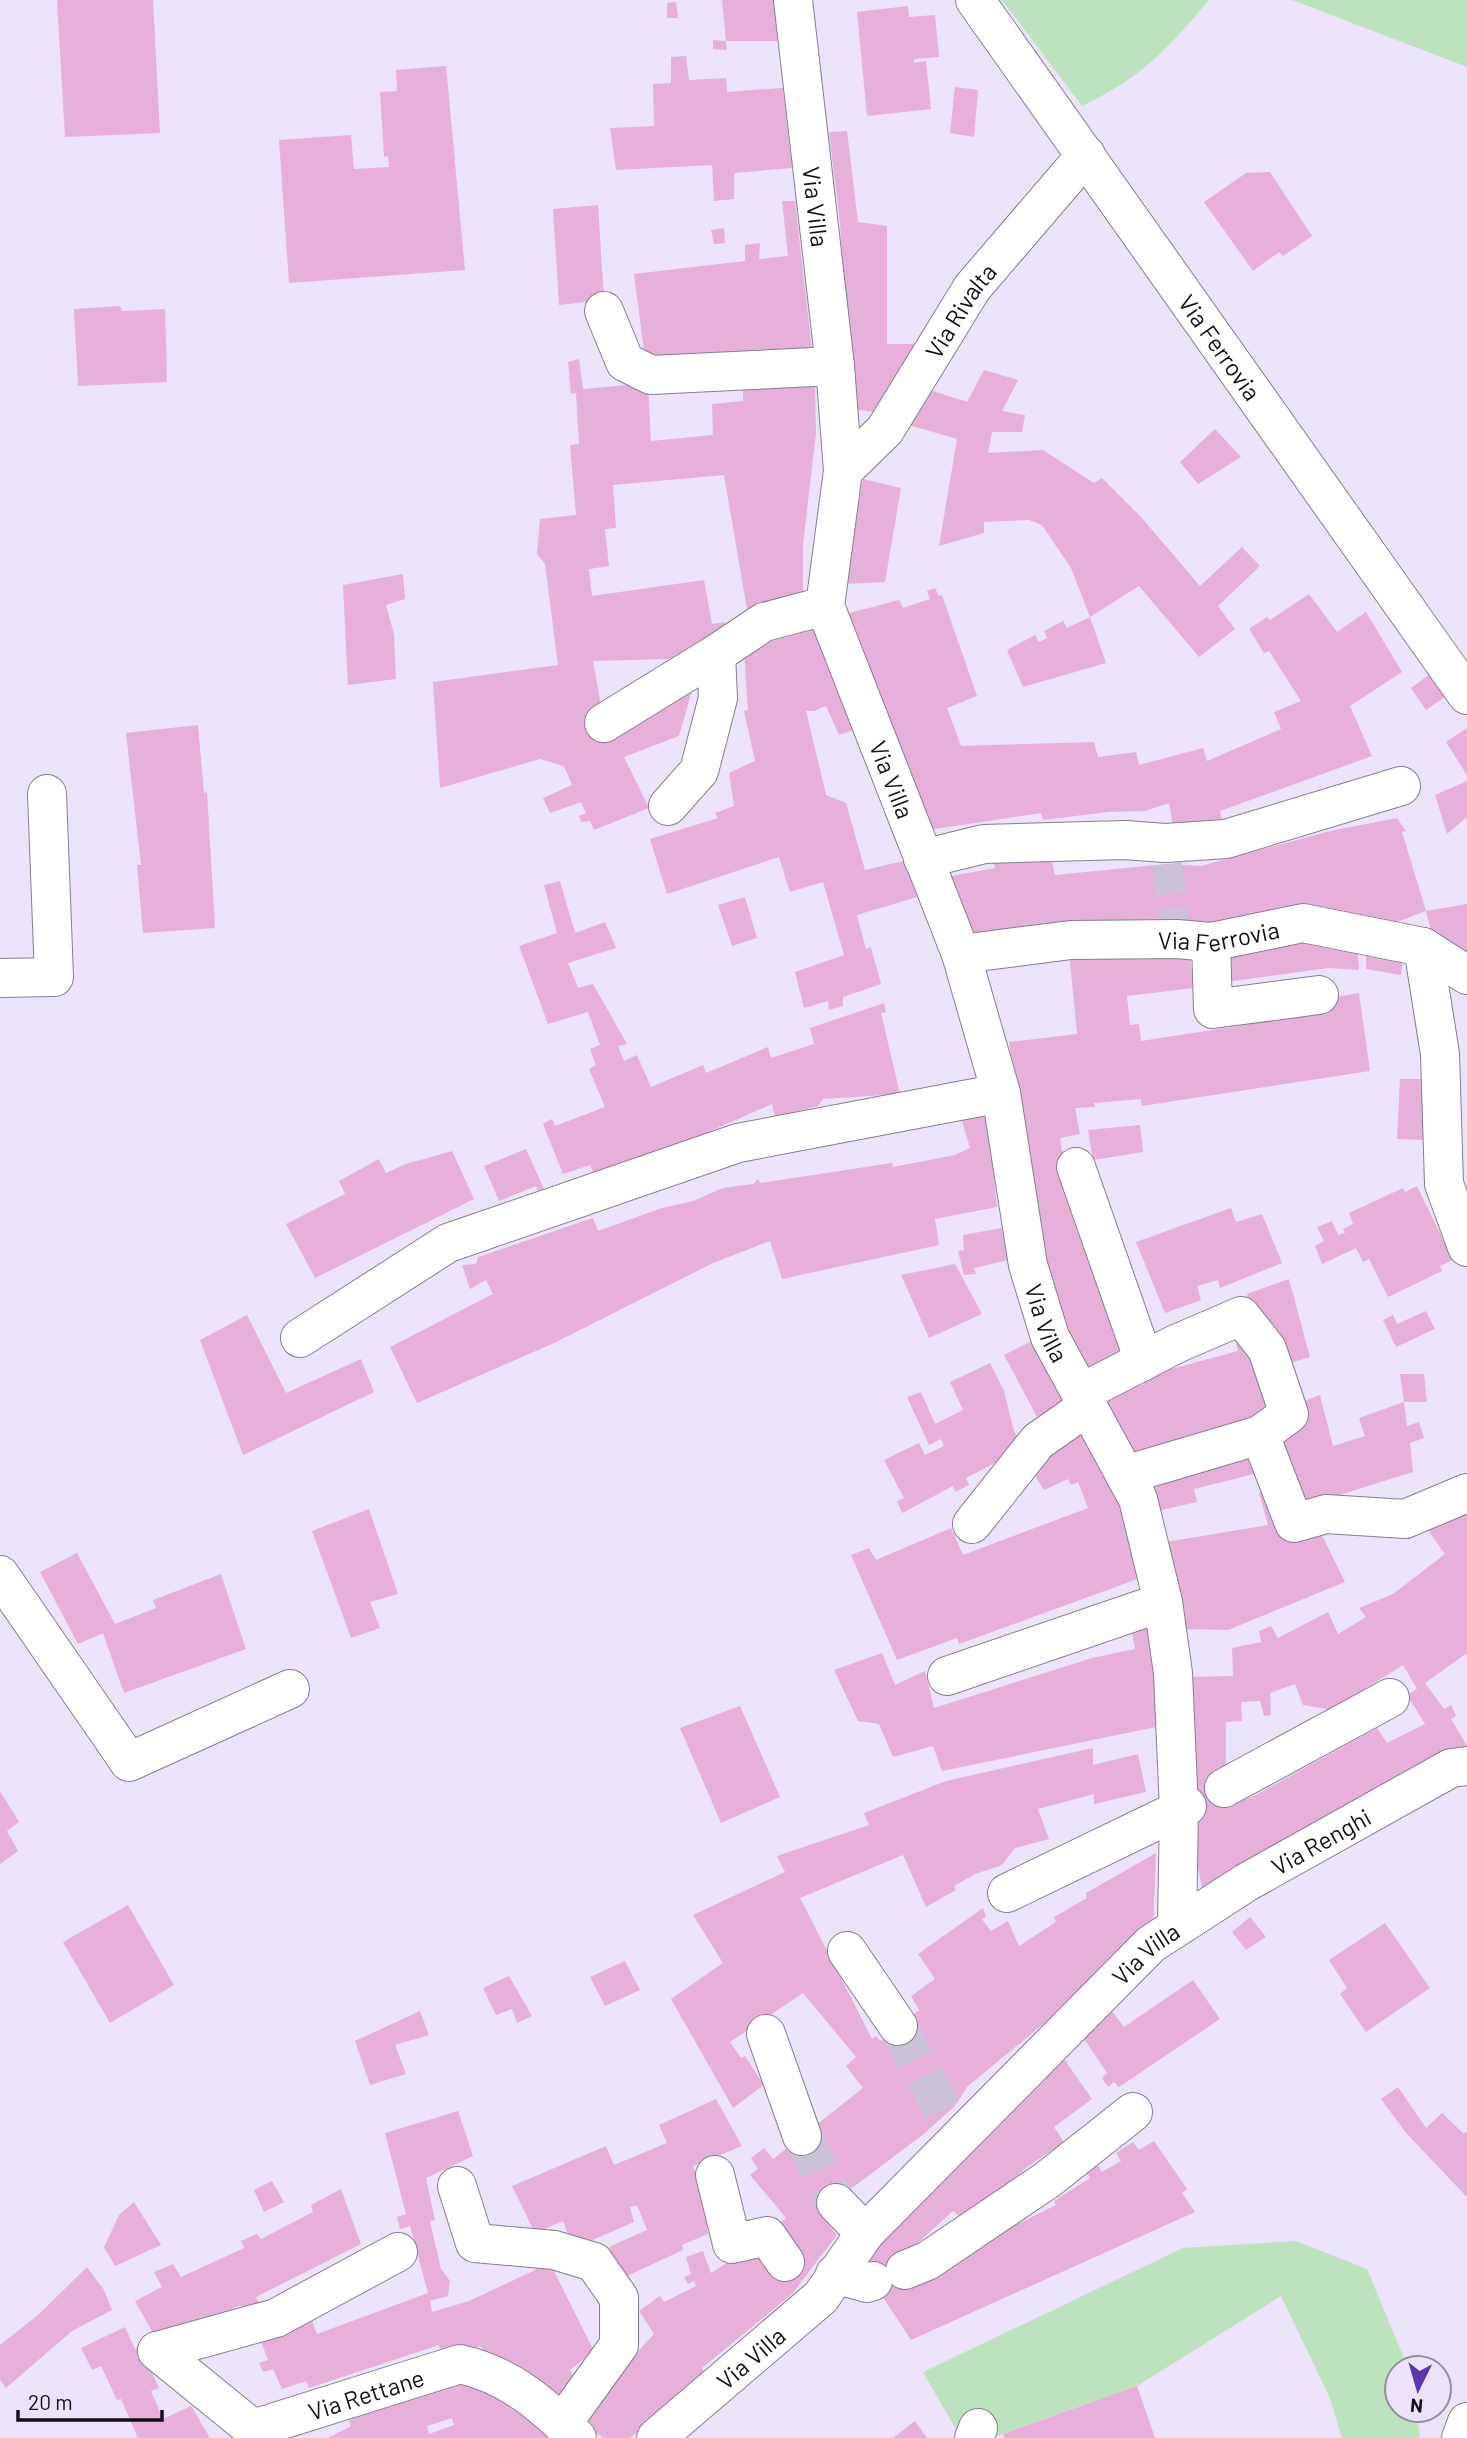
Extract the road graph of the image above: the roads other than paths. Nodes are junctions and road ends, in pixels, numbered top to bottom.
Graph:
1 (793, 0) edge
2 (975, 0) edge
3 (1086, 155) junction
4 (604, 311) dead end
5 (835, 366) junction
6 (843, 471) junction
7 (825, 606) junction
8 (716, 654) junction
9 (1467, 695) edge
10 (604, 723) dead end
11 (1401, 786) dead end
12 (47, 794) dead end
13 (668, 806) dead end
14 (923, 859) junction
15 (1210, 942) junction
16 (1423, 947) junction
17 (961, 954) junction
18 (1467, 975) edge
19 (0, 978) edge
20 (1319, 995) dead end
21 (1001, 1093) junction
22 (1076, 1167) dead end
23 (1467, 1247) edge
24 (300, 1338) dead end
25 (1144, 1360) junction
26 (1084, 1399) junction
27 (1260, 1435) junction
28 (1125, 1475) junction
29 (1467, 1493) edge
30 (972, 1524) dead end
31 (0, 1575) edge
32 (1163, 1602) junction
33 (947, 1676) dead end
34 (290, 1689) dead end
35 (1390, 1698) dead end
36 (1467, 1766) edge
37 (1224, 1788) dead end
38 (1183, 1808) junction
39 (1007, 1894) dead end
40 (1177, 1925) junction
41 (846, 1951) dead end
42 (898, 2026) tunnel mouth
43 (766, 2035) dead end
44 (1133, 2112) dead end
45 (802, 2136) tunnel mouth
46 (715, 2175) dead end
47 (457, 2186) dead end
48 (836, 2203) tunnel mouth
49 (865, 2233) junction
50 (398, 2252) dead end
51 (811, 2278) junction
52 (1467, 2422) edge
53 (570, 2431) edge
54 (656, 2438) edge
55 (1461, 2438) edge

1 - 5 street, Via Villa
2 - 3 street, Via Ferrovia
3 - 6 street, Via Rivalta
3 - 9 street, Via Ferrovia
4 - 5 street
5 - 6 street, Via Villa
6 - 7 street, Via Villa
7 - 8 street
7 - 14 street, Via Villa
8 - 10 street
8 - 13 street
11 - 14 street
12 - 19 street
14 - 17 street, Via Villa
15 - 16 street, Via Ferrovia
15 - 17 street, Via Ferrovia
15 - 20 street
16 - 18 street, Via Ferrovia
16 - 23 street
17 - 21 street, Via Villa
21 - 24 street
21 - 26 street, Via Villa
22 - 25 street
25 - 26 street
25 - 27 street
26 - 28 street, Via Villa
26 - 30 street
27 - 28 street
27 - 29 street
28 - 32 street, Via Villa
31 - 34 street
32 - 33 street
32 - 38 street, Via Villa
35 - 37 street
36 - 40 street, Via Renghi
38 - 39 street
38 - 40 street, Via Villa
40 - 49 street, Via Villa
41 - 42 street
43 - 45 street
44 - 51 street
46 - 51 street
47 - 53 street
48 - 49 street
49 - 51 street, Via Villa
50 - 53 street, Via Rettane
51 - 54 street, Via Villa
52 - 55 street

